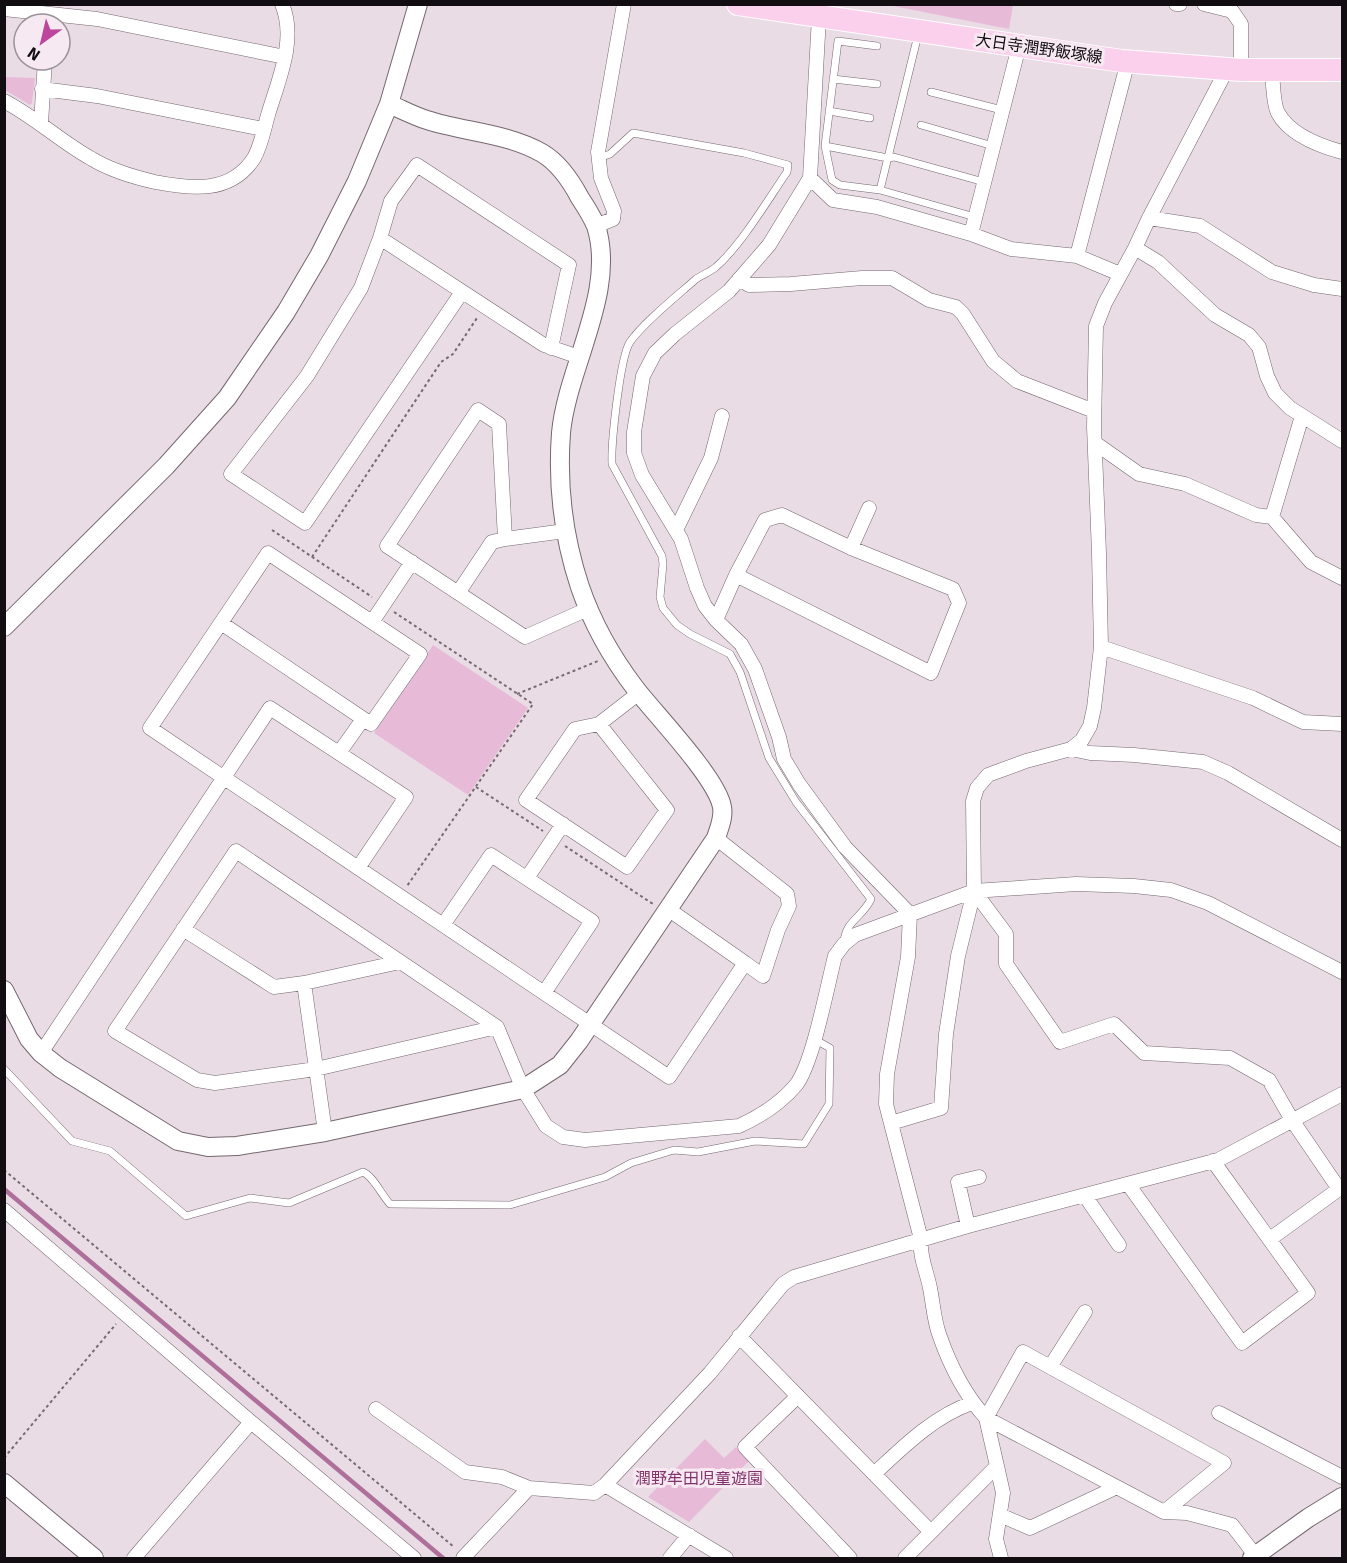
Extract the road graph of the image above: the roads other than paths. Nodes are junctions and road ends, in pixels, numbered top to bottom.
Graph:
1 (282, 4) edge
2 (418, 4) edge
3 (624, 4) edge
4 (738, 4) edge
5 (1204, 4) edge
6 (4, 9) edge
7 (797, 9) edge
8 (32, 12) edge
9 (72, 16) edge
10 (819, 17) junction
11 (918, 31) junction
12 (877, 46) dead end
13 (1019, 46) junction
14 (285, 57) junction
15 (1128, 61) junction
16 (1234, 70) junction
17 (1272, 70) junction
18 (1342, 70) edge
19 (44, 72) edge
20 (833, 79) junction
21 (877, 84) dead end
22 (42, 89) junction
23 (931, 92) dead end
24 (4, 101) edge
25 (388, 104) junction
26 (1002, 110) junction
27 (829, 111) junction
28 (870, 118) dead end
29 (41, 123) junction
30 (921, 125) dead end
31 (264, 129) junction
32 (825, 146) junction
33 (993, 146) junction
34 (1342, 152) edge
35 (888, 158) junction
36 (599, 159) junction
37 (810, 178) junction
38 (984, 182) junction
39 (879, 190) junction
40 (975, 217) junction
41 (1149, 218) junction
42 (596, 226) junction
43 (971, 234) junction
44 (380, 238) junction
45 (1135, 248) junction
46 (1077, 256) junction
47 (1120, 274) junction
48 (739, 279) junction
49 (1342, 289) edge
50 (462, 292) junction
51 (551, 348) junction
52 (579, 357) junction
53 (1094, 411) junction
54 (722, 416) dead end
55 (1302, 416) junction
56 (1342, 441) edge
57 (1095, 442) junction
58 (869, 508) dead end
59 (1272, 517) junction
60 (676, 530) junction
61 (565, 531) junction
62 (505, 540) junction
63 (851, 548) junction
64 (412, 562) junction
65 (736, 575) junction
66 (1342, 578) edge
67 (458, 593) junction
68 (590, 608) junction
69 (716, 620) junction
70 (372, 622) junction
71 (221, 623) junction
72 (4, 627) edge
73 (1101, 646) junction
74 (639, 693) junction
75 (363, 718) junction
76 (599, 724) junction
77 (1342, 724) edge
78 (1071, 749) junction
79 (339, 753) junction
80 (224, 778) junction
81 (563, 824) junction
82 (716, 838) junction
83 (1342, 840) edge
84 (358, 868) junction
85 (527, 878) junction
86 (974, 891) junction
87 (668, 909) junction
88 (910, 914) junction
89 (443, 925) junction
90 (183, 929) junction
91 (844, 944) junction
92 (400, 962) junction
93 (746, 963) junction
94 (1342, 972) edge
95 (304, 983) junction
96 (4, 990) edge
97 (544, 993) junction
98 (591, 1024) junction
99 (497, 1027) junction
100 (814, 1039) junction
101 (41, 1053) junction
102 (4, 1069) edge
103 (316, 1069) junction
104 (523, 1089) junction
105 (1342, 1094) edge
106 (1292, 1120) junction
107 (891, 1123) junction
108 (325, 1132) junction
109 (1213, 1161) junction
110 (979, 1177) dead end
111 (1128, 1185) junction
112 (1084, 1196) junction
113 (4, 1210) edge
114 (968, 1226) junction
115 (921, 1239) junction
116 (1270, 1239) junction
117 (1119, 1245) dead end
118 (1085, 1312) dead end
119 (739, 1336) junction
120 (1050, 1367) junction
121 (798, 1396) junction
122 (972, 1403) junction
123 (376, 1409) dead end
124 (1219, 1413) dead end
125 (986, 1418) junction
126 (251, 1422) junction
127 (997, 1466) junction
128 (874, 1474) junction
129 (1342, 1477) edge
130 (4, 1483) edge
131 (605, 1485) junction
132 (1117, 1487) junction
133 (529, 1488) junction
134 (1342, 1497) edge
135 (1164, 1512) junction
136 (1000, 1515) junction
137 (931, 1532) junction
138 (689, 1535) junction
139 (1254, 1557) edge
140 (94, 1558) edge
141 (134, 1558) edge
142 (414, 1558) edge
143 (464, 1558) edge
144 (670, 1558) edge
145 (726, 1558) edge
146 (850, 1558) edge
147 (905, 1558) edge
148 (1002, 1558) edge

1 - 14 street
2 - 25 street
3 - 36 street
4 - 7 main road, 大日寺潤野飯塚線
5 - 16 street
6 - 8 street
7 - 10 main road, 大日寺潤野飯塚線
9 - 14 street
10 - 11 main road, 大日寺潤野飯塚線
10 - 37 street
11 - 13 main road, 大日寺潤野飯塚線
11 - 35 lane
12 - 20 lane
13 - 15 main road, 大日寺潤野飯塚線
13 - 26 street
14 - 31 street
15 - 16 main road, 大日寺潤野飯塚線
15 - 46 street
16 - 17 main road, 大日寺潤野飯塚線
16 - 41 street
17 - 18 main road, 大日寺潤野飯塚線
17 - 34 street
19 - 22 street
20 - 21 lane
20 - 27 lane
22 - 29 street
22 - 31 street
23 - 26 lane
24 - 29 street
25 - 42 street
25 - 72 street
26 - 33 street
27 - 28 lane
27 - 32 lane
29 - 31 street
30 - 33 lane
32 - 35 lane
32 - 39 lane
33 - 38 street
35 - 38 lane
35 - 39 lane
36 - 42 street
36 - 91 lane
37 - 43 street
37 - 48 street
38 - 40 street
39 - 40 lane
40 - 43 street
41 - 45 street
41 - 49 street
42 - 52 street
43 - 46 street
44 - 50 street
44 - 50 street
44 - 51 street
45 - 47 street
45 - 55 street
46 - 47 street
47 - 53 street
48 - 53 street
48 - 60 street
50 - 51 street
51 - 52 street
52 - 61 street
53 - 57 street
54 - 60 street
55 - 56 street
55 - 59 street
57 - 59 street
57 - 73 street
58 - 63 street
59 - 66 street
60 - 69 street
61 - 62 street
61 - 68 street
62 - 64 street
62 - 67 street
63 - 65 street
63 - 65 street
64 - 67 street
64 - 70 street
65 - 69 street
67 - 68 street
68 - 74 street
69 - 88 street
70 - 71 street
70 - 75 street
71 - 75 street
71 - 80 street
73 - 77 street
73 - 78 street
74 - 76 street
74 - 82 street
75 - 79 street
76 - 81 street
76 - 81 street
78 - 83 street
78 - 86 street
79 - 80 street
79 - 84 street
80 - 84 street
80 - 101 street
81 - 85 street
82 - 87 street
82 - 93 street
84 - 89 street
85 - 89 street
85 - 97 street
86 - 88 street
86 - 94 street
86 - 106 street
86 - 107 street
87 - 93 street
87 - 98 street
88 - 91 street
88 - 107 street
89 - 97 street
90 - 92 street
90 - 95 street
90 - 103 street
91 - 100 street
92 - 95 street
92 - 99 street
93 - 98 street
95 - 103 street
96 - 101 street
97 - 98 street
98 - 104 street
99 - 103 street
99 - 104 street
100 - 102 lane
100 - 104 street
101 - 108 street
103 - 108 street
104 - 108 street
105 - 106 street
106 - 109 street
106 - 116 street
107 - 115 street
109 - 111 street
109 - 116 street
110 - 114 street
111 - 112 street
111 - 116 street
112 - 114 street
112 - 117 street
113 - 126 street
114 - 115 street
115 - 119 street
115 - 122 street
118 - 120 street
119 - 121 street
119 - 131 street
120 - 125 street
120 - 135 street
121 - 128 street
121 - 146 street
122 - 125 street
122 - 128 street
123 - 133 street
124 - 129 street
125 - 127 street
125 - 132 street
126 - 141 street
126 - 142 street
127 - 136 street
127 - 137 street
128 - 137 street
130 - 140 street
131 - 133 street
131 - 138 street
132 - 135 street
132 - 136 street
133 - 143 street
134 - 139 street
135 - 139 street
136 - 148 street
137 - 147 street
138 - 144 street
138 - 145 street

